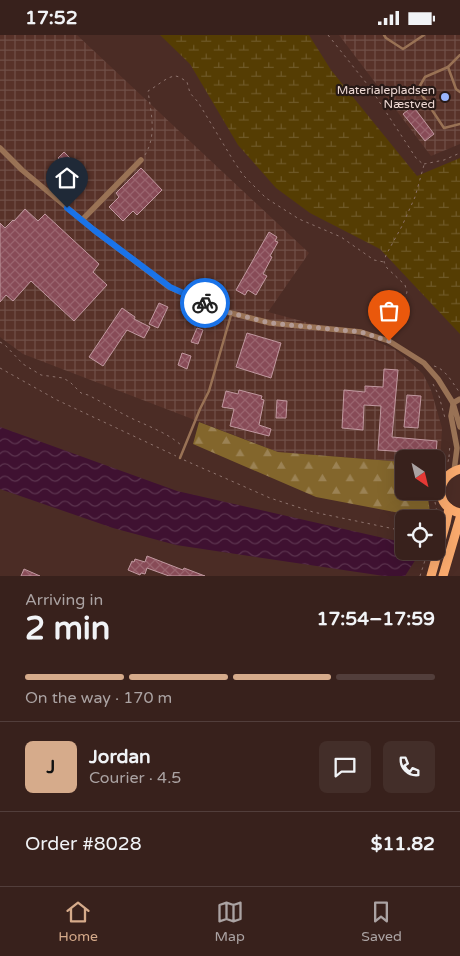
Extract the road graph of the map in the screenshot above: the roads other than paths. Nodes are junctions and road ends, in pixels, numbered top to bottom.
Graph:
1 (384, 35) edge
2 (424, 35) edge
3 (460, 55) edge
4 (448, 67) junction
5 (460, 92) edge
6 (460, 124) edge
7 (0, 148) edge
8 (141, 160) road end
9 (82, 221) junction
10 (232, 313) junction
11 (460, 399) edge
12 (453, 403) junction
13 (460, 427) edge
14 (180, 458) road end
15 (457, 470) edge
16 (449, 508) junction
17 (460, 513) edge
18 (460, 518) edge
19 (431, 576) edge
20 (443, 576) edge

1 - 2 lane
3 - 4 lane
4 - 5 lane
4 - 6 lane
7 - 9 street
8 - 9 street
9 - 10 street
10 - 12 street
10 - 14 lane
11 - 12 street
12 - 13 street
12 - 15 street
15 - 16 main road
16 - 17 main road
16 - 19 main road
18 - 20 main road

